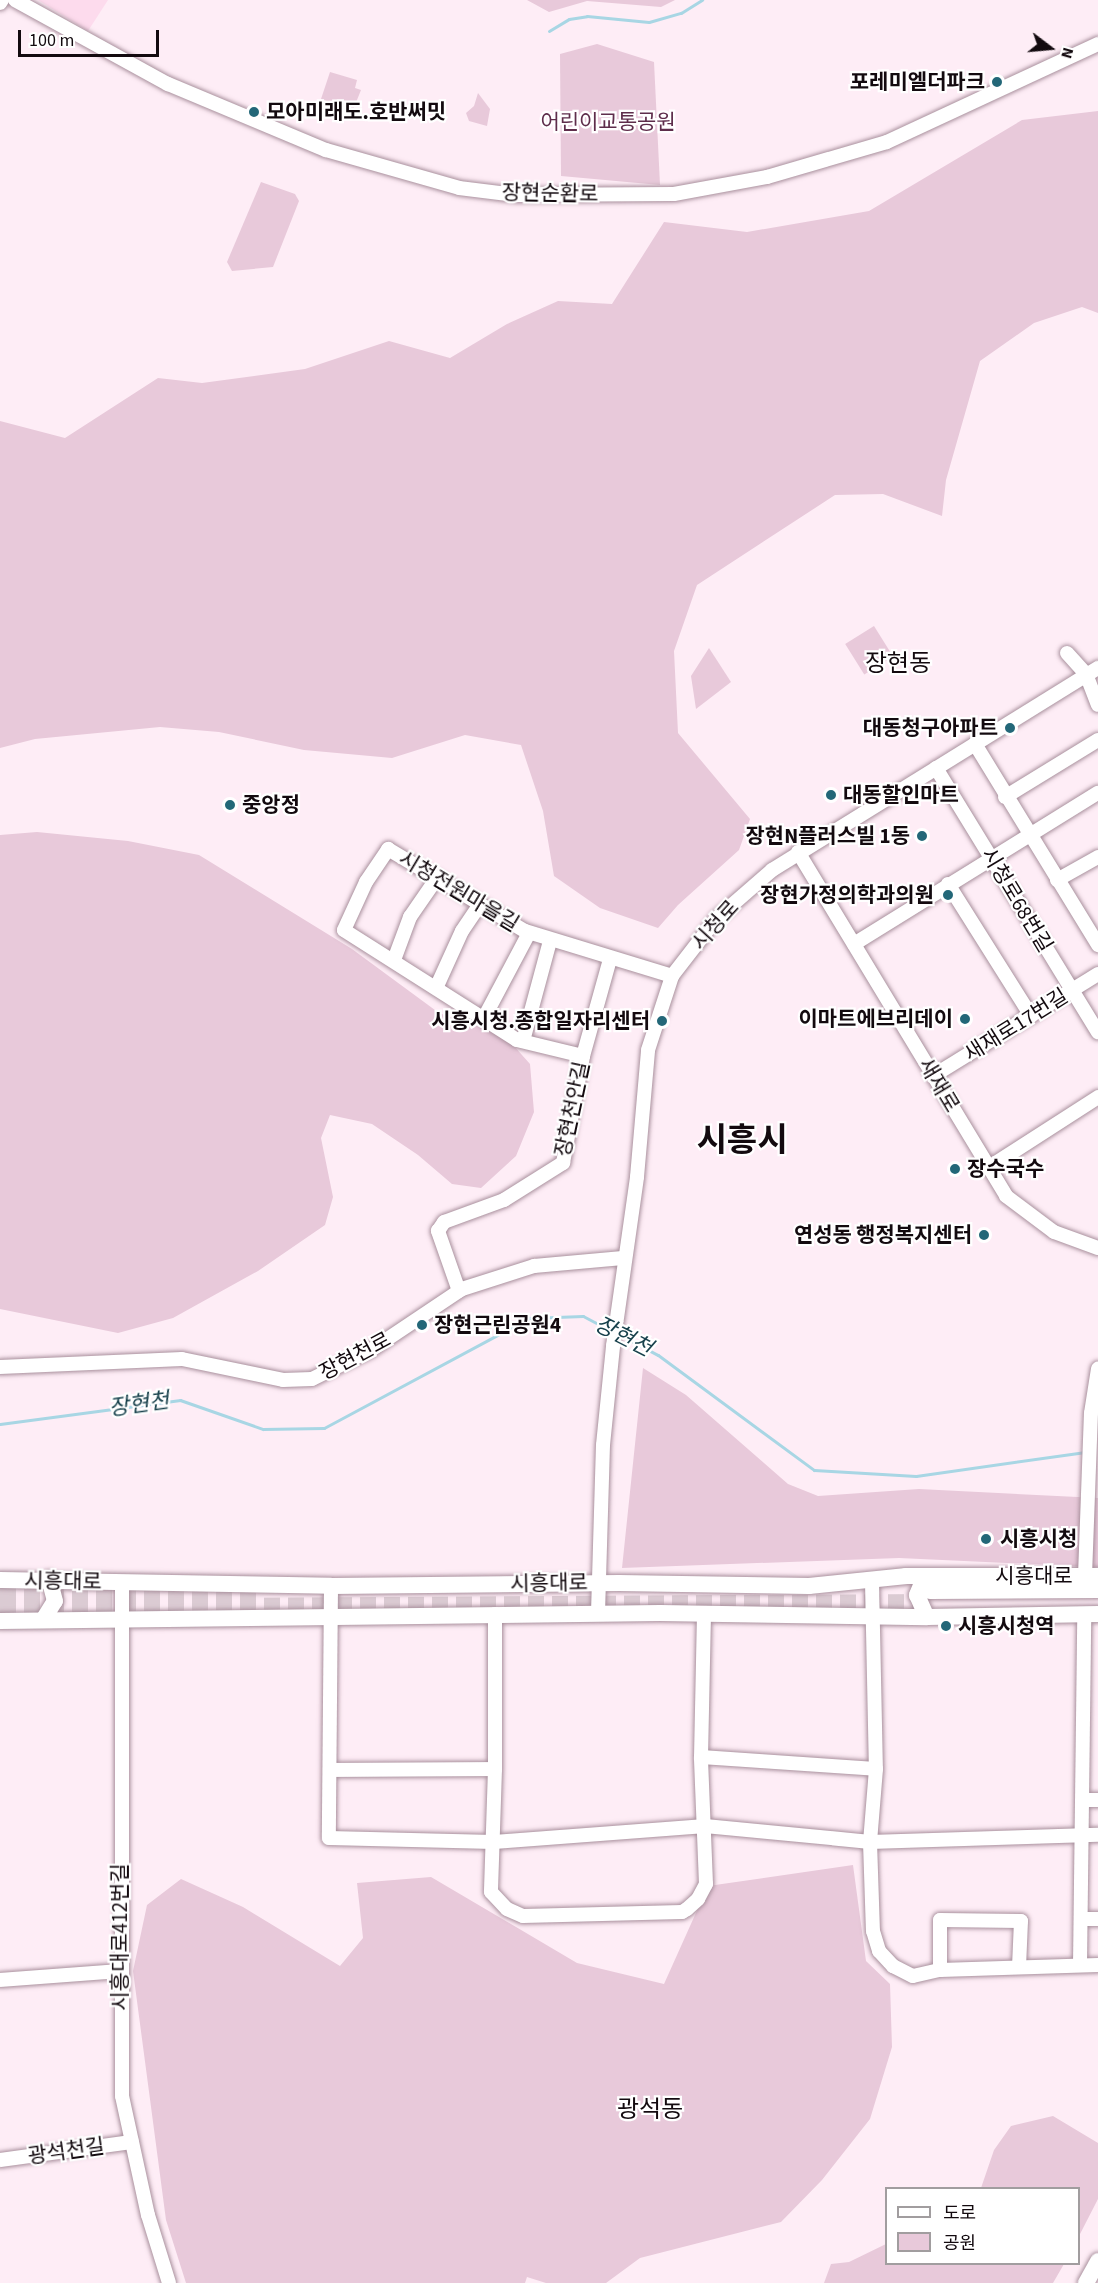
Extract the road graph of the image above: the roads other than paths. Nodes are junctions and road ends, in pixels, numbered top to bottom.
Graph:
1 (15, 0) edge
2 (1098, 44) edge
3 (1067, 653) dead end
4 (1092, 671) edge
5 (1098, 705) edge
6 (1098, 740) edge
7 (975, 744) junction
8 (936, 768) junction
9 (1098, 793) edge
10 (1005, 797) junction
11 (1029, 835) junction
12 (798, 852) junction
13 (991, 857) junction
14 (1098, 857) edge
15 (437, 878) junction
16 (1057, 880) junction
17 (948, 884) junction
18 (480, 904) junction
19 (1098, 916) edge
20 (1085, 924) junction
21 (529, 933) junction
22 (550, 941) junction
23 (854, 944) junction
24 (1098, 945) edge
25 (610, 958) junction
26 (394, 960) junction
27 (1098, 974) edge
28 (672, 976) junction
29 (437, 986) junction
30 (1072, 990) junction
31 (486, 1016) junction
32 (1030, 1016) junction
33 (1098, 1032) edge
34 (523, 1041) junction
35 (583, 1056) junction
36 (933, 1076) junction
37 (1098, 1097) edge
38 (988, 1168) junction
39 (1098, 1248) edge
40 (623, 1258) junction
41 (459, 1291) junction
42 (0, 1367) edge
43 (1098, 1369) edge
44 (1092, 1476) edge
45 (1092, 1576) edge
46 (49, 1579) junction
47 (0, 1580) edge
48 (872, 1582) junction
49 (599, 1583) junction
50 (122, 1584) junction
51 (331, 1586) junction
52 (809, 1586) junction
53 (1098, 1590) edge
54 (928, 1596) junction
55 (1098, 1600) edge
56 (598, 1613) junction
57 (704, 1613) junction
58 (495, 1614) junction
59 (808, 1614) junction
60 (1091, 1614) edge
61 (329, 1615) junction
62 (872, 1616) junction
63 (123, 1617) junction
64 (44, 1620) junction
65 (0, 1621) edge
66 (1091, 1724) edge
67 (701, 1757) junction
68 (495, 1769) junction
69 (330, 1770) junction
70 (876, 1770) junction
71 (1083, 1800) junction
72 (1098, 1800) edge
73 (705, 1826) junction
74 (1082, 1835) junction
75 (1098, 1835) edge
76 (494, 1842) junction
77 (870, 1842) junction
78 (1081, 1919) junction
79 (1098, 1919) edge
80 (1080, 1965) junction
81 (1098, 1965) edge
82 (1019, 1966) junction
83 (940, 1970) junction
84 (120, 1971) junction
85 (0, 1980) edge
86 (132, 2142) junction
87 (0, 2160) edge
88 (1098, 2261) edge
89 (169, 2283) edge
90 (1086, 2283) edge

1 - 2 street, 장현순환로
3 - 4 street
4 - 5 street
4 - 7 street, 시청로
6 - 10 street
7 - 8 street, 시청로
7 - 10 street
8 - 12 street, 시청로
8 - 13 street, 시청로68번길
9 - 11 street
10 - 11 street
11 - 13 street
11 - 16 street
12 - 23 street, 새재로
12 - 28 street, 시청로
13 - 17 street
13 - 30 street, 시청로68번길
14 - 16 street
15 - 18 street, 시청전원마을길
15 - 26 street
15 - 26 street, 시청전원마을길
16 - 20 street
17 - 23 street
17 - 32 street
18 - 21 street, 시청전원마을길
18 - 29 street
19 - 20 street
20 - 24 street
21 - 22 street, 시청전원마을길
21 - 31 street
22 - 25 street, 시청전원마을길
22 - 34 street
23 - 36 street, 새재로
25 - 28 street, 시청전원마을길
25 - 35 street, 장현천안길
26 - 29 street, 시청전원마을길
27 - 30 street, 새재로17번길
28 - 40 street, 시청로
29 - 31 street, 시청전원마을길
30 - 32 street, 새재로17번길
30 - 33 street, 시청로68번길
31 - 34 street, 시청전원마을길
32 - 36 street, 새재로17번길
34 - 35 street, 시청전원마을길
35 - 41 street, 장현천안길
36 - 38 street, 새재로
37 - 38 street
38 - 39 street, 새재로
40 - 41 street, 장현천로
40 - 49 street, 시청로
41 - 42 street, 장현천로
43 - 44 street
44 - 45 street
45 - 54 main road, 시흥대로
46 - 47 main road, 시흥대로
46 - 50 main road, 시흥대로
46 - 64 main road
48 - 52 main road, 시흥대로
48 - 54 main road, 시흥대로
48 - 62 street
49 - 51 main road, 시흥대로
49 - 52 main road, 시흥대로
49 - 56 street, 시청로
50 - 51 main road, 시흥대로
50 - 63 street, 시흥대로412번길
51 - 61 street
52 - 59 main road
53 - 54 main road, 시흥대로
54 - 55 main road, 시흥대로
54 - 60 main road, 시흥대로
54 - 62 main road, 시흥대로
56 - 57 main road, 시흥대로
56 - 58 main road, 시흥대로
57 - 59 main road, 시흥대로
57 - 67 street
58 - 61 main road, 시흥대로
58 - 68 street
59 - 62 main road, 시흥대로
60 - 66 street
61 - 63 main road, 시흥대로
61 - 69 street
62 - 70 street
63 - 64 main road, 시흥대로
63 - 84 street, 시흥대로412번길
64 - 65 main road, 시흥대로
66 - 71 street
67 - 70 street
67 - 73 street
68 - 69 street
68 - 76 street
69 - 76 street
70 - 77 street
71 - 72 street
71 - 74 street
73 - 76 street
73 - 76 street
73 - 77 street
74 - 75 street
74 - 77 street
74 - 78 street
77 - 83 street
78 - 79 street
78 - 80 street
80 - 81 street
80 - 82 street
82 - 83 street
82 - 83 street
84 - 85 street
84 - 86 street, 시흥대로412번길
86 - 87 street, 광석천길
86 - 89 street, 시흥대로412번길
88 - 90 main road

